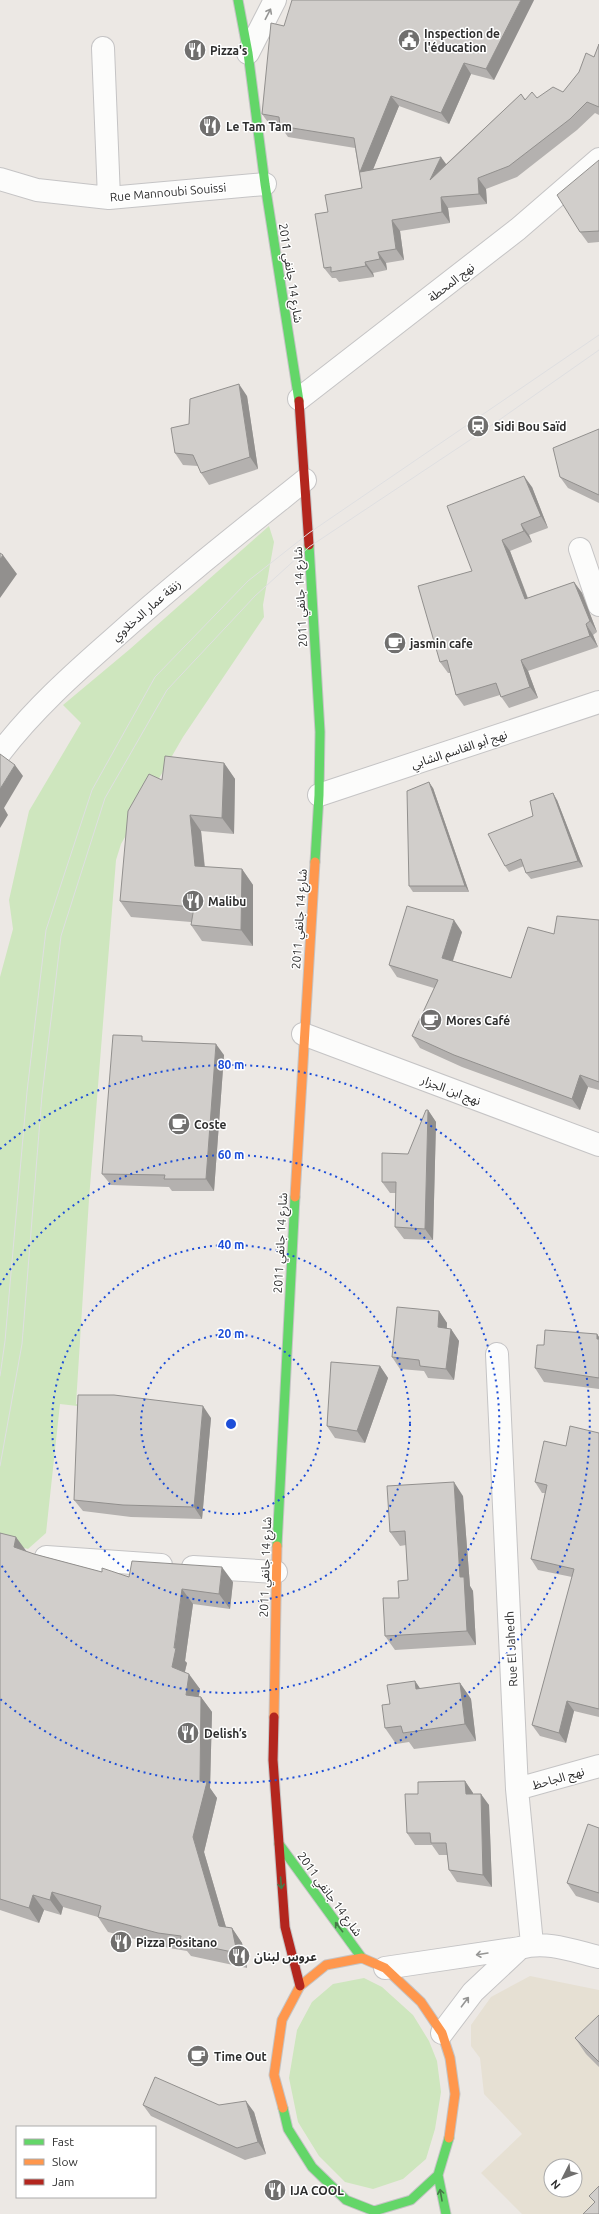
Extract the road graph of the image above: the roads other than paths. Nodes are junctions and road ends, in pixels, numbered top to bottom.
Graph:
1 (238, 0) edge
2 (275, 0) edge
3 (103, 48) dead end
4 (248, 53) junction
5 (599, 159) edge
6 (0, 179) edge
7 (265, 184) junction
8 (109, 198) junction
9 (298, 399) junction
10 (305, 480) junction
11 (580, 549) dead end
12 (599, 605) edge
13 (599, 702) edge
14 (0, 753) edge
15 (319, 795) junction
16 (303, 1034) junction
17 (599, 1145) edge
18 (497, 1354) dead end
19 (46, 1557) edge
20 (276, 1572) junction
21 (599, 1766) edge
22 (517, 1789) junction
23 (279, 1844) junction
24 (526, 1946) junction
25 (599, 1957) edge
26 (362, 1958) junction
27 (385, 1968) junction
28 (300, 1986) junction
29 (442, 2033) junction
30 (438, 2175) junction
31 (379, 2212) edge
32 (446, 2214) edge

1 - 4 main road, شارع 14 جانفي 2011
4 -> 2 street
3 - 8 street
4 - 7 main road, شارع 14 جانفي 2011
5 - 9 street, نهج المحطة
6 - 8 street, Rue Mannoubi Souissi
7 - 8 street, Rue Mannoubi Souissi
7 - 9 main road, شارع 14 جانفي 2011
9 - 10 main road, شارع 14 جانفي 2011
10 - 14 street, زنقة عمار الدخلاوي
10 - 15 main road, شارع 14 جانفي 2011
11 - 12 street
13 - 15 street, نهج أبو القاسم الشابي
15 - 16 main road, شارع 14 جانفي 2011
16 - 17 street, نهج ابن الجزار
16 - 20 main road, شارع 14 جانفي 2011
18 - 22 street, Rue El Jahedh
19 - 20 street
20 - 23 main road, شارع 14 جانفي 2011
21 - 22 street, نهج الجاحظ
22 - 24 street, Rue El Jahedh
26 -> 23 main road, شارع 14 جانفي 2011
23 -> 28 main road, شارع 14 جانفي 2011
24 - 25 street
24 -> 27 street
29 -> 24 street
26 - 27 main road
26 - 28 main road
27 - 29 main road
28 - 31 main road
29 - 30 main road
30 - 31 main road
32 -> 30 main road

